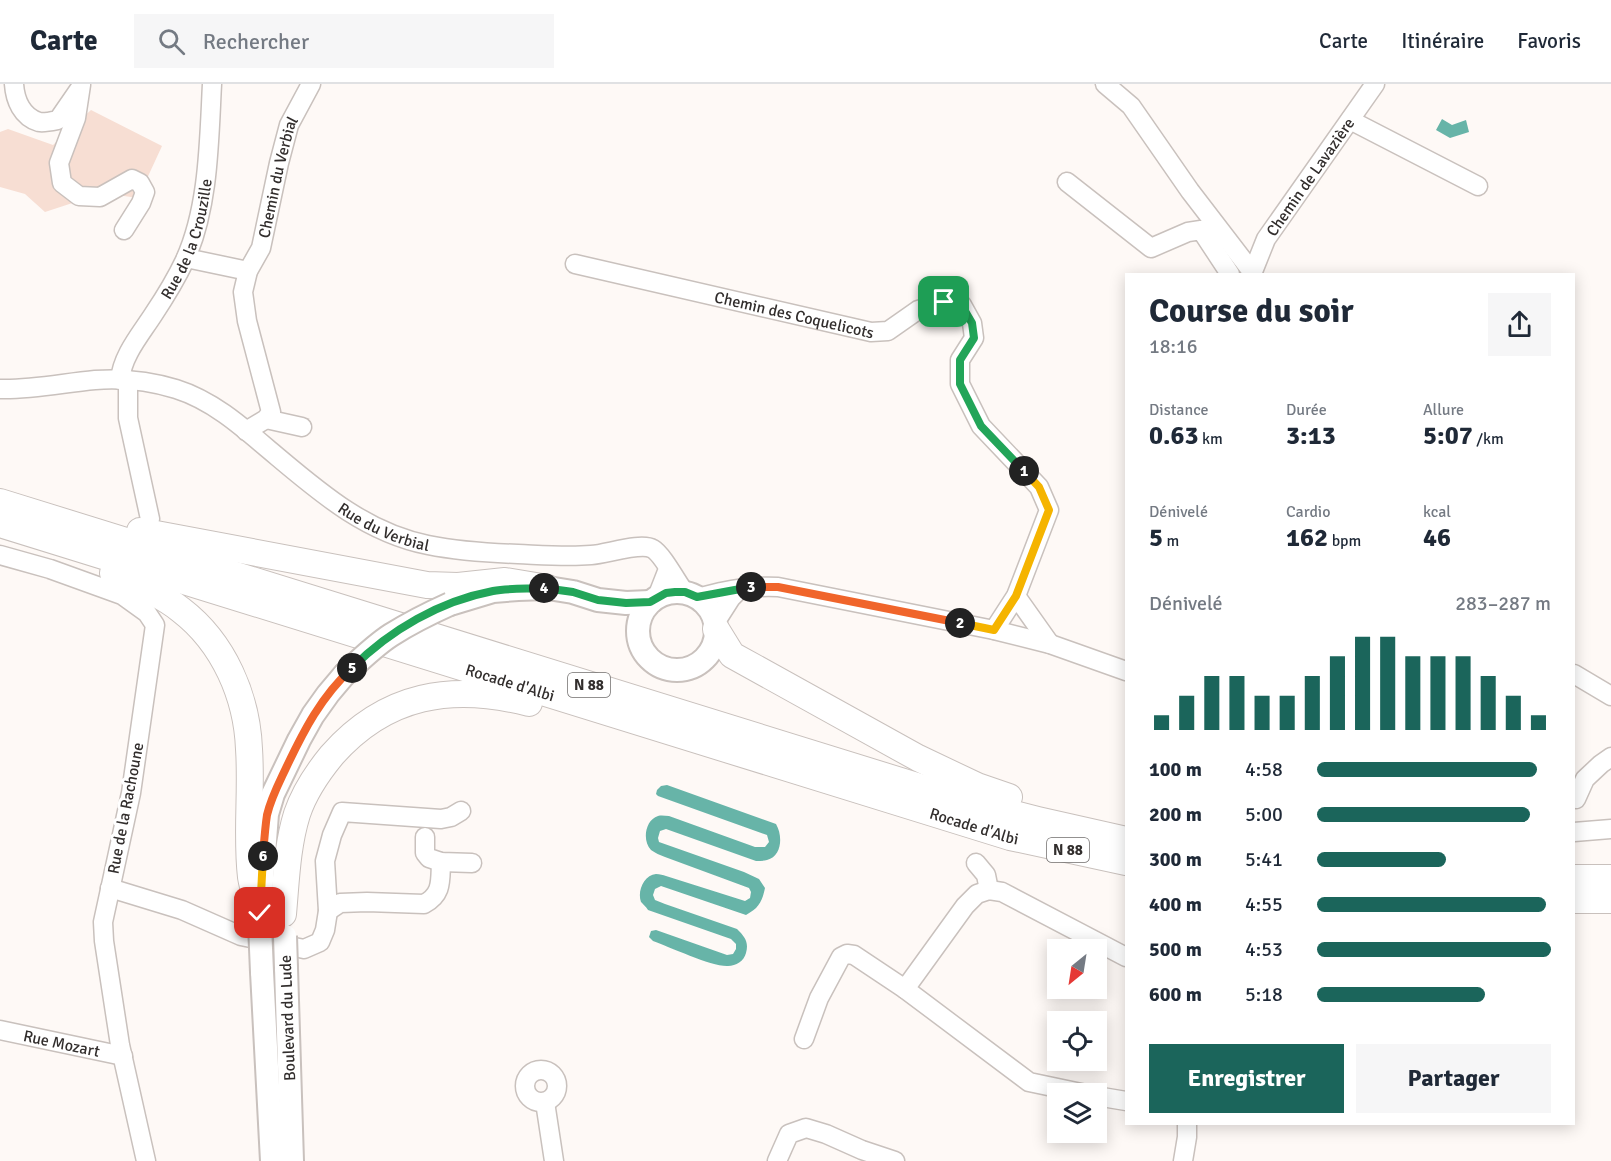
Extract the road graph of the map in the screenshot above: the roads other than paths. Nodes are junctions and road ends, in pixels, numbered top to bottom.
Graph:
1 (14, 84) edge
2 (212, 84) edge
3 (311, 84) edge
4 (1106, 84) edge
5 (1375, 84) edge
6 (82, 85) edge
7 (1350, 120) junction
8 (1067, 182) dead end
9 (1478, 186) dead end
10 (124, 230) dead end
11 (186, 258) junction
12 (575, 264) dead end
13 (248, 271) junction
14 (1229, 273) edge
15 (1251, 273) edge
16 (1252, 273) edge
17 (124, 380) junction
18 (0, 389) edge
19 (266, 419) junction
20 (302, 428) dead end
21 (246, 431) junction
22 (0, 502) edge
23 (150, 519) dead end
24 (0, 524) edge
25 (69, 524) junction
26 (41, 536) junction
27 (0, 555) edge
28 (668, 569) junction
29 (548, 588) junction
30 (740, 589) junction
31 (691, 595) junction
32 (1016, 596) junction
33 (653, 599) junction
34 (598, 600) junction
35 (715, 626) junction
36 (994, 630) junction
37 (639, 640) junction
38 (1050, 644) junction
39 (1125, 671) edge
40 (1575, 675) edge
41 (1611, 696) edge
42 (1611, 757) edge
43 (1576, 800) dead end
44 (461, 811) dead end
45 (1611, 829) edge
46 (1575, 832) edge
47 (425, 837) dead end
48 (1010, 837) junction
49 (1119, 838) edge
50 (441, 862) junction
51 (1125, 862) edge
52 (472, 863) dead end
53 (976, 863) dead end
54 (1575, 878) edge
55 (1611, 878) edge
56 (110, 888) junction
57 (989, 890) junction
58 (1575, 900) edge
59 (1611, 900) edge
60 (328, 911) junction
61 (272, 922) junction
62 (1125, 956) edge
63 (905, 989) junction
64 (0, 1030) edge
65 (804, 1039) dead end
66 (123, 1056) junction
67 (1047, 1086) edge
68 (1107, 1098) edge
69 (1125, 1101) edge
70 (545, 1102) dead end
71 (1187, 1125) edge
72 (146, 1161) edge
73 (272, 1161) edge
74 (292, 1161) edge
75 (554, 1161) edge
76 (777, 1161) edge
77 (895, 1161) edge
78 (1183, 1161) edge

1 - 6 street
2 - 11 street, Rue de la Crouzille
3 - 13 street, Chemin du Verbial
4 - 15 street
5 - 7 street, Chemin de Lavazière
6 - 10 street
7 - 9 street
7 - 16 street, Chemin de Lavazière
8 - 14 street
11 - 13 street
11 - 17 street, Rue de la Crouzille
12 - 32 street, Chemin des Coquelicots
13 - 19 street, Chemin du Verbial
17 - 18 street, Rue du Verbial
17 - 21 street, Rue du Verbial
17 - 23 street
19 - 20 street
19 - 21 street
21 - 28 street, Rue du Verbial
22 - 25 highway, Rocade d'Albi / N 88
24 - 26 highway, Rocade d'Albi / N 88
25 - 29 highway
25 - 49 highway, Rocade d'Albi / N 88
26 - 48 highway, Rocade d'Albi / N 88
26 - 61 highway
27 - 56 street, Rue de la Rachoune
28 - 31 street, Rue du Verbial
28 - 33 street
29 - 34 main road, Boulevard du Lude
29 - 61 main road, Boulevard du Lude, bridge
30 - 31 street
30 - 35 street
30 - 36 street
31 - 33 main road
31 - 35 main road
32 - 36 street, Chemin des Coquelicots
32 - 38 street
33 - 34 main road
33 - 37 main road
34 - 37 main road
35 - 37 main road
35 - 49 highway
36 - 38 street
38 - 39 street
40 - 41 street
42 - 43 street
44 - 60 street
45 - 46 street
47 - 50 street
48 - 51 highway, Rocade d'Albi / N 88
48 - 61 highway
50 - 52 street
50 - 60 street
53 - 57 street
54 - 55 highway
56 - 60 street
56 - 66 street, Rue de la Rachoune
57 - 62 street
57 - 63 street
58 - 59 highway
61 - 73 main road, Boulevard du Lude, bridge
61 - 74 main road, Boulevard du Lude, bridge
63 - 65 street
63 - 67 street
64 - 66 street, Rue Mozart
66 - 72 street, Rue de la Rachoune
68 - 69 street
70 - 75 street
71 - 78 street
76 - 77 street

